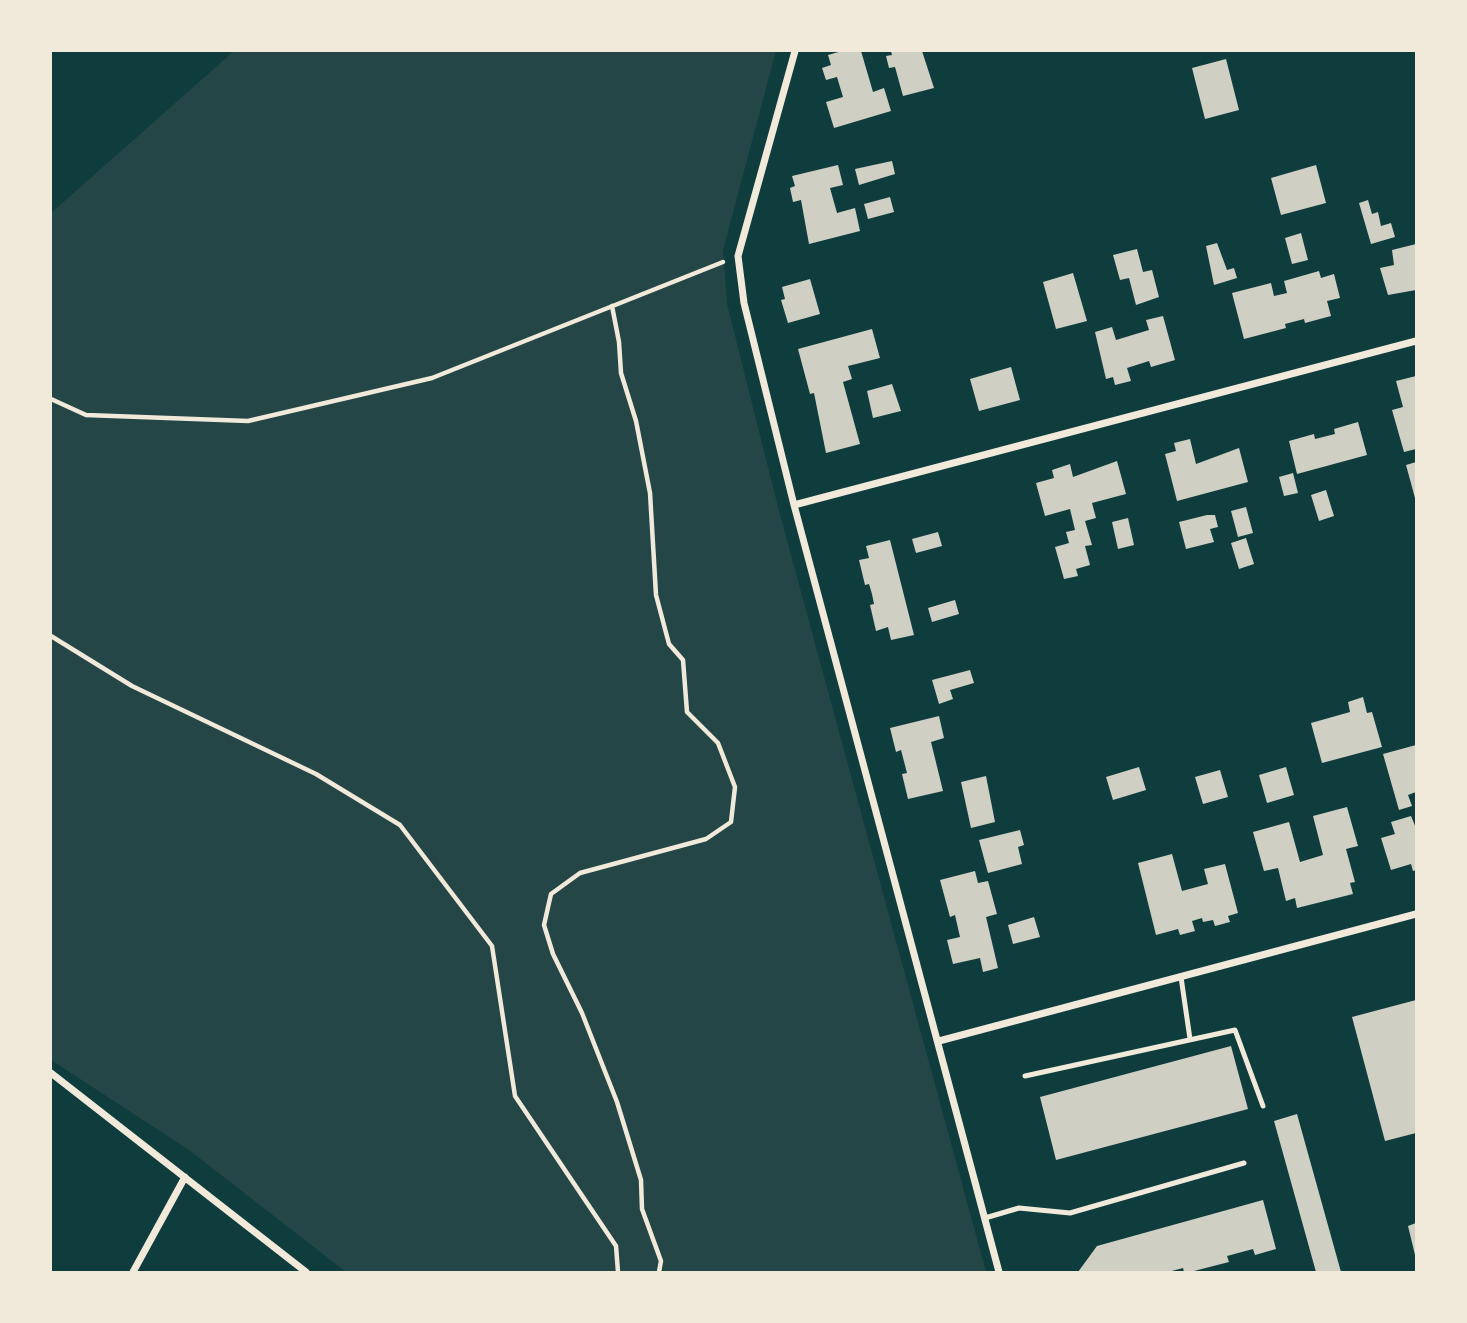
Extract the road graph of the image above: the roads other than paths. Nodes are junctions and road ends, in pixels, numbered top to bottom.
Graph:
1 (795, 51) edge
2 (1416, 341) edge
3 (794, 505) junction
4 (1416, 914) edge
5 (1181, 977) junction
6 (1190, 1039) junction
7 (939, 1041) junction
8 (51, 1073) edge
9 (1025, 1076) dead end
10 (1263, 1106) dead end
11 (1244, 1163) dead end
12 (185, 1177) junction
13 (985, 1219) junction
14 (133, 1272) edge
15 (306, 1272) edge
16 (999, 1272) edge

1 - 3 street
2 - 3 street
3 - 7 street
4 - 5 street
5 - 6 lane
5 - 7 street
6 - 9 lane
6 - 10 lane
7 - 13 street
8 - 12 street
11 - 13 lane
12 - 14 street
12 - 15 street
13 - 16 street

